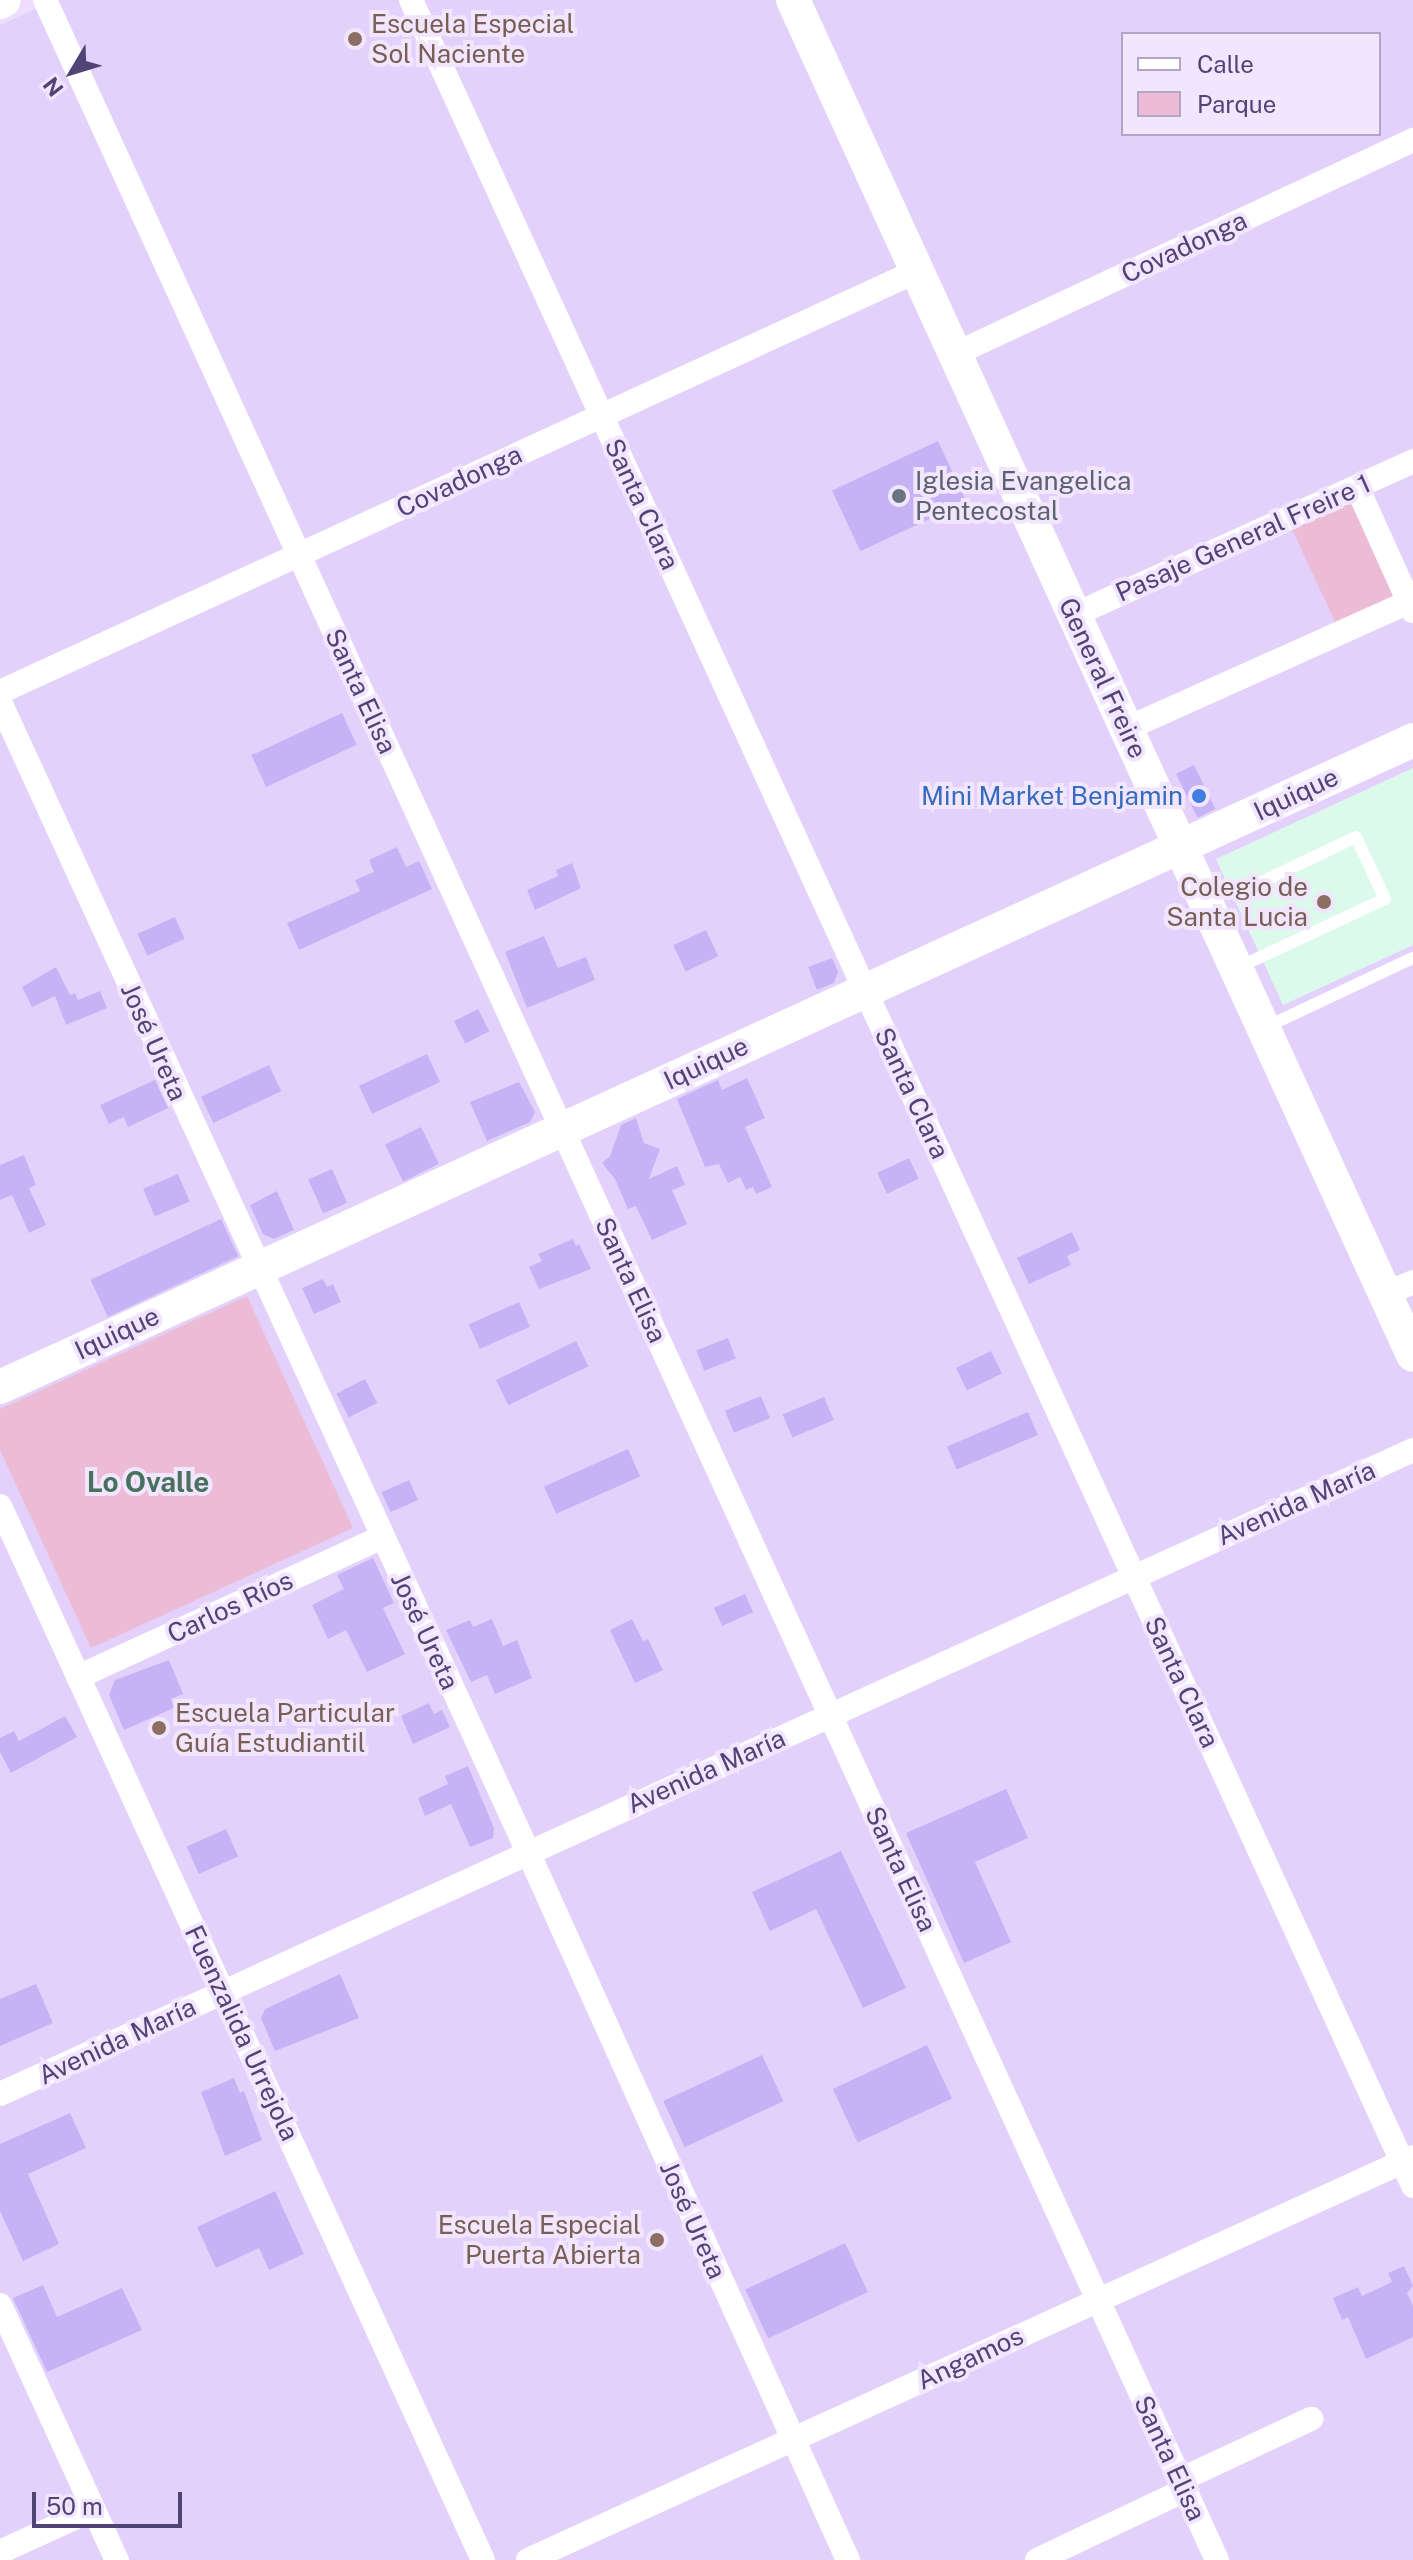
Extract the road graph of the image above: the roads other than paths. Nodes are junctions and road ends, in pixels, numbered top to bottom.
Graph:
1 (45, 0) edge
2 (411, 0) edge
3 (793, 0) edge
4 (1413, 140) edge
5 (917, 271) junction
6 (955, 354) junction
7 (601, 416) junction
8 (1413, 461) edge
9 (1357, 487) junction
10 (299, 555) junction
11 (1412, 604) edge
12 (1074, 615) junction
13 (0, 692) edge
14 (0, 702) edge
15 (1126, 729) junction
16 (1413, 740) edge
17 (1180, 847) junction
18 (1249, 888) dead end
19 (1413, 958) edge
20 (1236, 968) junction
21 (865, 990) junction
22 (1263, 1028) junction
23 (562, 1129) junction
24 (257, 1268) junction
25 (1399, 1288) edge
26 (1413, 1355) edge
27 (0, 1387) edge
28 (1413, 1450) edge
29 (0, 1506) edge
30 (382, 1537) junction
31 (1134, 1576) junction
32 (78, 1677) junction
33 (830, 1715) junction
34 (528, 1852) junction
35 (223, 1992) junction
36 (0, 2094) edge
37 (1407, 2159) edge
38 (1413, 2186) edge
39 (1098, 2300) junction
40 (0, 2305) edge
41 (1311, 2419) dead end
42 (792, 2439) junction
43 (1183, 2485) junction
44 (94, 2509) junction
45 (0, 2552) edge
46 (117, 2560) edge
47 (483, 2560) edge
48 (528, 2560) edge
49 (848, 2560) edge
50 (1037, 2560) edge
51 (1217, 2560) edge

1 - 10 street, Santa Elisa
2 - 7 street, Santa Clara
3 - 5 street, General Freire
4 - 6 street, Covadonga
5 - 6 street, General Freire
5 - 7 street, Covadonga
6 - 12 street, General Freire
7 - 10 street, Covadonga
7 - 21 street, Santa Clara
8 - 9 street, Pasaje General Freire 1
9 - 11 street
9 - 12 street, Pasaje General Freire 1
10 - 13 street, Covadonga
10 - 23 street, Santa Elisa
11 - 15 street
12 - 15 street, General Freire
14 - 24 street, José Ureta
15 - 17 street, General Freire
16 - 17 street, Iquique
17 - 20 street, General Freire
17 - 21 street, Iquique
18 - 20 lane
19 - 22 lane
20 - 22 street, General Freire
21 - 23 street, Iquique
21 - 31 street, Santa Clara
22 - 25 street, General Freire
23 - 24 street, Iquique
23 - 33 street, Santa Elisa
24 - 27 street, Iquique
24 - 30 street, José Ureta
25 - 26 street, General Freire
28 - 31 street, Avenida María
29 - 32 street, Fuenzalida Urrejola
30 - 32 street, Carlos Ríos
30 - 34 street, José Ureta
31 - 33 street, Avenida María
31 - 37 street, Santa Clara
32 - 35 street, Fuenzalida Urrejola
33 - 34 street, Avenida María
33 - 39 street, Santa Elisa
34 - 35 street, Avenida María
34 - 42 street, José Ureta
35 - 36 street, Avenida María
35 - 47 street, Fuenzalida Urrejola
37 - 38 street, Santa Clara
37 - 39 street, Angamos
39 - 42 street, Angamos
39 - 43 street, Santa Elisa
40 - 44 street
41 - 43 street
42 - 48 street, Angamos
42 - 49 street, José Ureta
43 - 50 street
43 - 51 street, Santa Elisa
44 - 45 street
44 - 46 street

